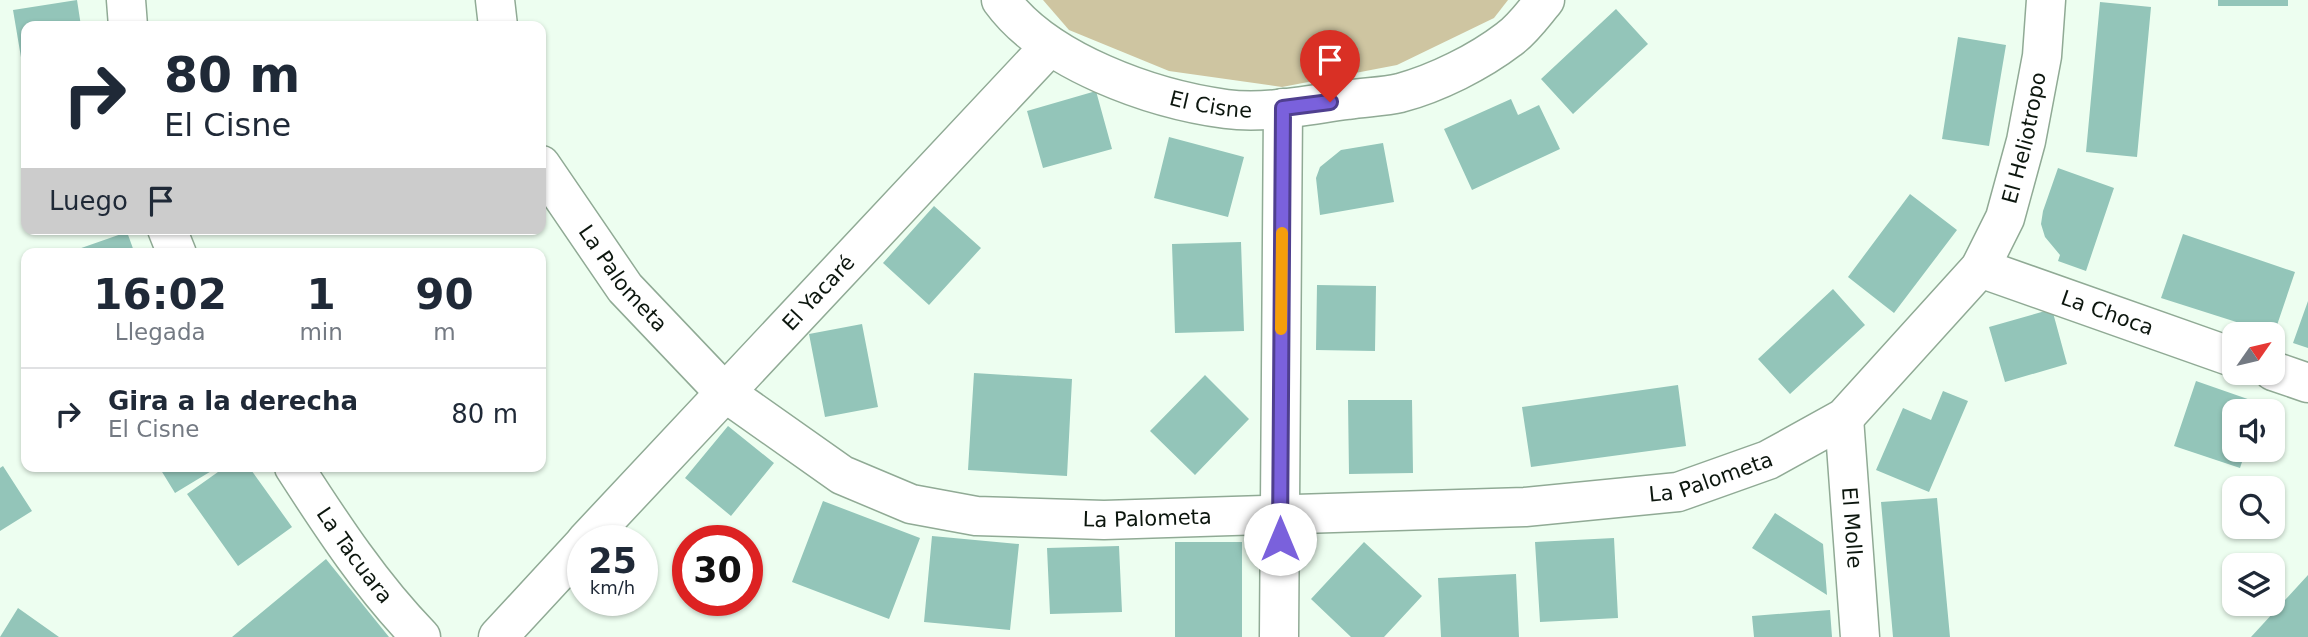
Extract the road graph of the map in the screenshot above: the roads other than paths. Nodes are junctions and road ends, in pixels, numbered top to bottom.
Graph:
1 (126, 0) edge
2 (495, 0) edge
3 (1001, 0) edge
4 (1545, 0) edge
5 (2046, 0) edge
6 (128, 21) edge
7 (497, 21) edge
8 (1050, 46) junction
9 (1283, 108) junction
10 (546, 172) edge
11 (1980, 268) junction
12 (2222, 353) edge
13 (2286, 375) edge
14 (2308, 383) edge
15 (723, 391) junction
16 (1844, 418) junction
17 (298, 472) edge
18 (1280, 514) junction
19 (601, 525) edge
20 (567, 562) edge
21 (421, 637) edge
22 (498, 637) edge
23 (1279, 637) edge
24 (1860, 637) edge

1 - 6 street
2 - 7 street
3 - 8 street, El Cisne
4 - 9 street, El Cisne
5 - 11 street, El Heliotropo
8 - 9 street, El Cisne
8 - 15 street, El Yacaré
9 - 18 street
10 - 15 street, La Palometa
11 - 12 street, La Choca
11 - 16 street, La Palometa
13 - 14 street
15 - 18 street, La Palometa
15 - 19 street, El Yacaré
16 - 18 street, La Palometa
16 - 24 street, El Molle
17 - 21 street, La Tacuara
18 - 23 street
20 - 22 street

